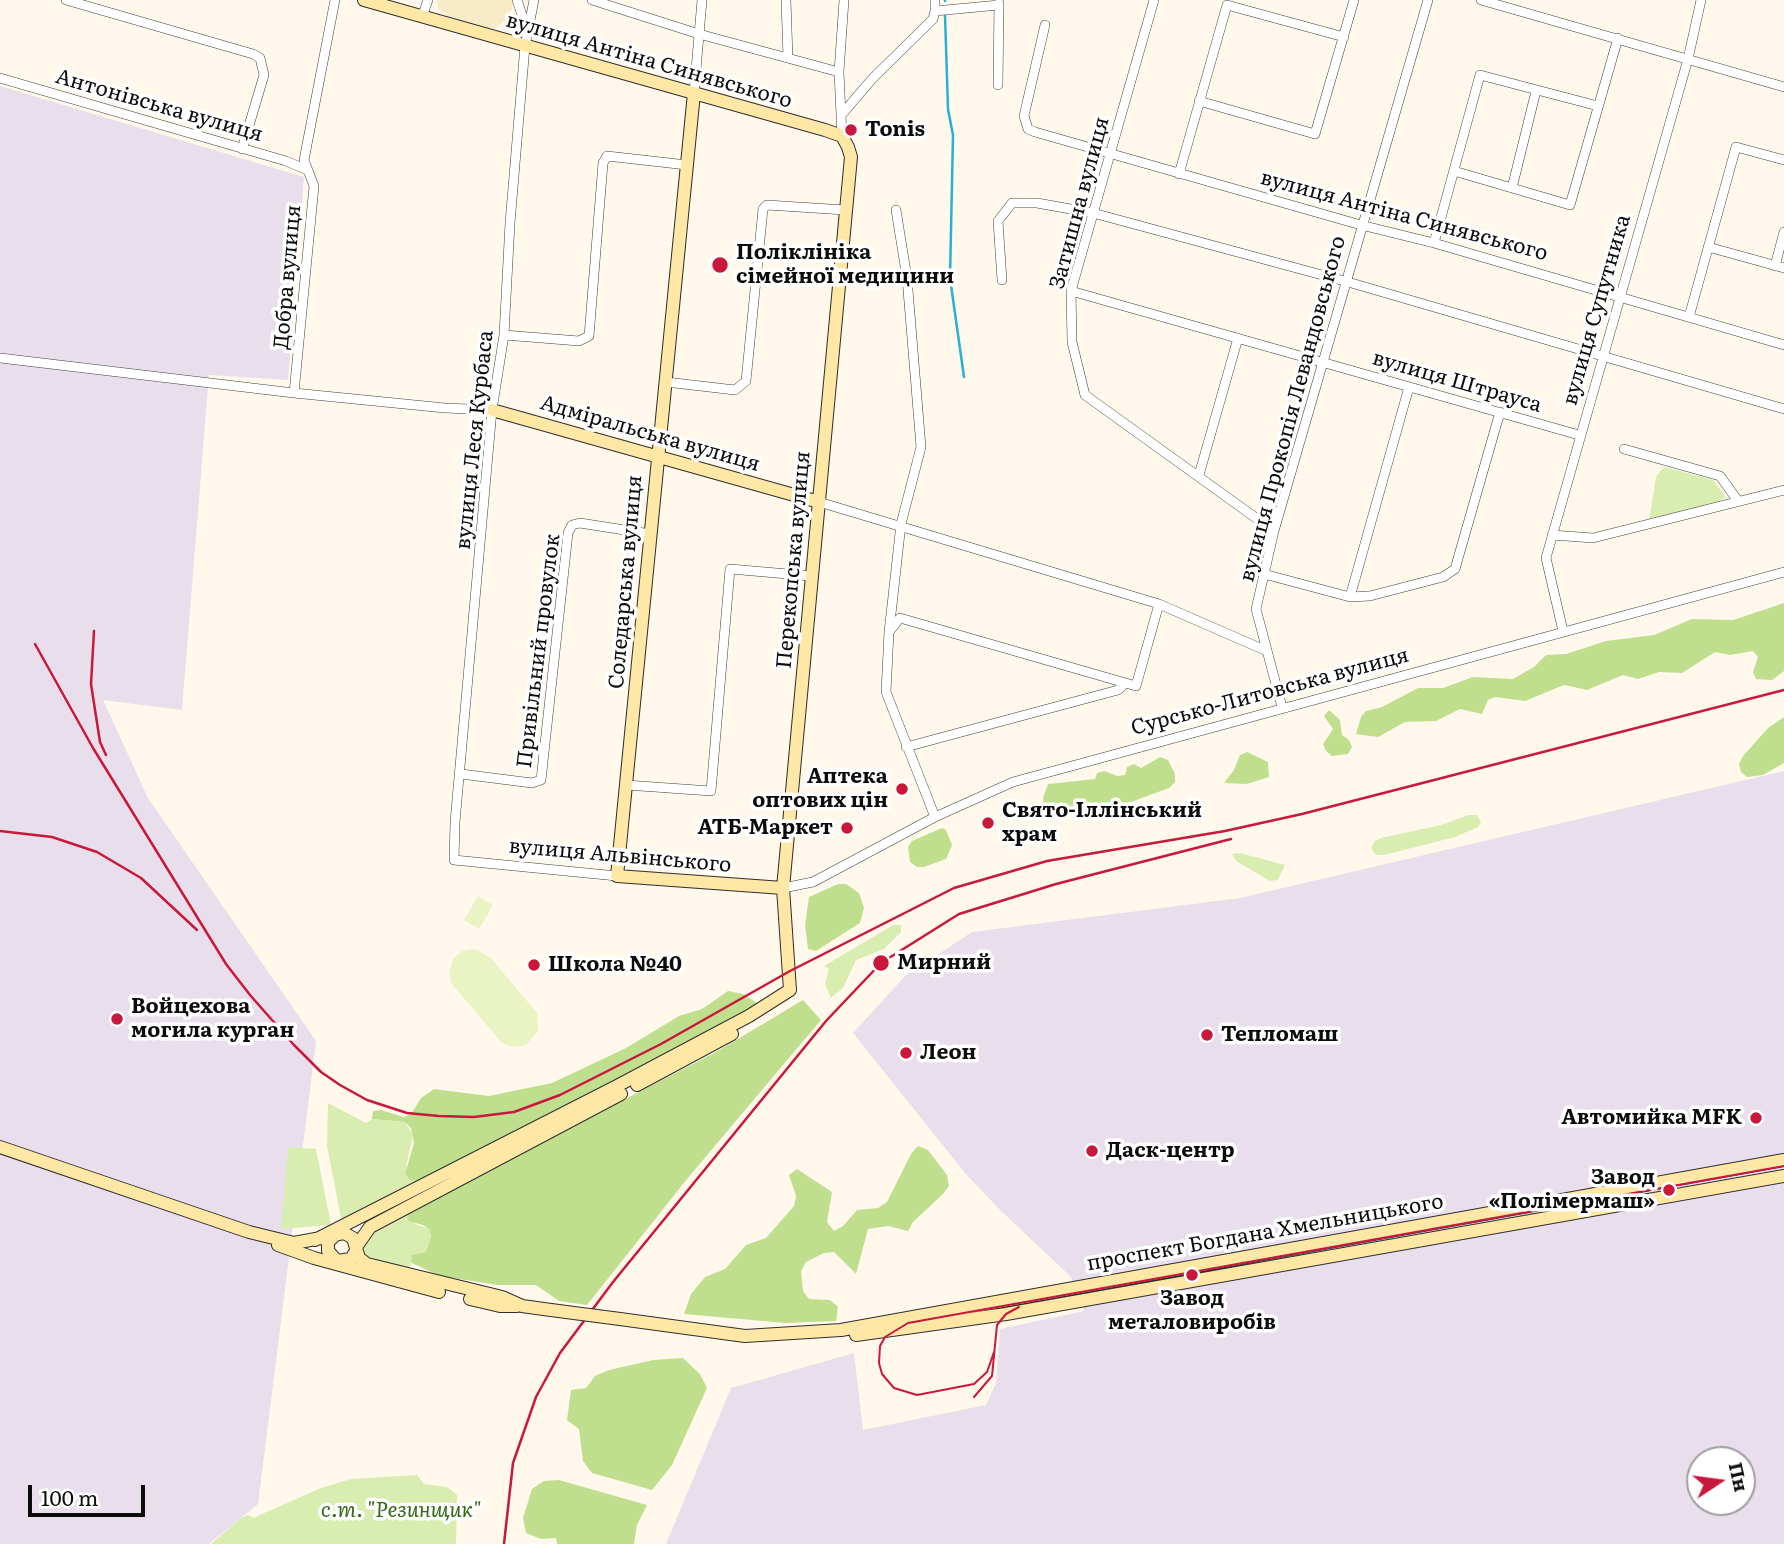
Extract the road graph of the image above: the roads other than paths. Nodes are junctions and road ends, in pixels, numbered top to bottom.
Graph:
1 (66, 0) edge
2 (335, 0) edge
3 (364, 0) edge
4 (428, 0) edge
5 (517, 0) edge
6 (534, 0) edge
7 (592, 0) edge
8 (702, 0) edge
9 (786, 0) edge
10 (844, 0) edge
11 (935, 0) edge
12 (1154, 0) edge
13 (1354, 0) edge
14 (1428, 0) edge
15 (1481, 0) edge
16 (1701, 0) edge
17 (999, 3) edge
18 (1503, 3) edge
19 (935, 11) junction
20 (422, 17) junction
21 (530, 23) junction
22 (1045, 25) dead end
23 (699, 34) junction
24 (1344, 37) junction
25 (1618, 38) junction
26 (525, 46) junction
27 (788, 58) junction
28 (1688, 59) junction
29 (839, 72) junction
30 (0, 78) edge
31 (998, 85) dead end
32 (1784, 87) edge
33 (1536, 91) junction
34 (694, 93) junction
35 (1199, 101) junction
36 (1598, 106) junction
37 (843, 113) junction
38 (842, 136) junction
39 (242, 149) junction
40 (1111, 155) junction
41 (1784, 160) edge
42 (687, 165) junction
43 (307, 170) junction
44 (1454, 172) junction
45 (1180, 174) junction
46 (1512, 188) junction
47 (845, 210) junction
48 (896, 210) dead end
49 (1093, 213) junction
50 (1361, 225) junction
51 (1784, 232) edge
52 (1434, 243) junction
53 (1708, 247) junction
54 (1779, 267) edge
55 (1002, 280) dead end
56 (1348, 282) junction
57 (1071, 290) junction
58 (1620, 296) junction
59 (1689, 317) junction
60 (504, 335) junction
61 (1238, 338) junction
62 (1784, 345) edge
63 (0, 358) edge
64 (1600, 358) junction
65 (1325, 363) junction
66 (666, 382) junction
67 (1409, 387) junction
68 (294, 393) junction
69 (1784, 409) edge
70 (492, 410) junction
71 (1500, 412) junction
72 (1579, 435) junction
73 (1624, 449) dead end
74 (657, 455) junction
75 (1199, 475) junction
76 (1784, 490) edge
77 (1738, 501) junction
78 (819, 502) junction
79 (901, 524) junction
80 (1274, 531) junction
81 (650, 534) junction
82 (1552, 535) junction
83 (1784, 572) edge
84 (1264, 574) junction
85 (811, 576) junction
86 (1350, 597) junction
87 (1159, 604) junction
88 (1563, 631) junction
89 (889, 632) junction
90 (1267, 651) junction
91 (1125, 683) junction
92 (1282, 707) junction
93 (906, 747) junction
94 (461, 774) junction
95 (626, 785) junction
96 (934, 817) junction
97 (454, 860) joint
98 (617, 876) junction
99 (783, 888) junction
100 (790, 990) junction
101 (0, 1147) edge
102 (1784, 1160) edge
103 (443, 1176) junction
104 (1784, 1176) edge
105 (249, 1232) junction
106 (337, 1234) junction
107 (315, 1240) junction
108 (278, 1245) junction
109 (356, 1249) junction
110 (342, 1263) junction
111 (522, 1306) junction
112 (751, 1333) junction

1 - 39 street
2 - 43 street, Добра вулиця
3 - 20 street, вулиця Антіна Синявського
4 - 20 street
5 - 21 street
6 - 21 street, вулиця Леся Курбаса
7 - 23 street
8 - 23 street, Соледарська вулиця
9 - 27 street
10 - 29 street
11 - 19 street
12 - 40 street, Затишна вулиця
13 - 24 street
14 - 50 street, вулиця Прокопія Левандовського
15 - 18 street
16 - 28 street, вулиця Супутника
17 - 19 street
17 - 31 street
18 - 25 street
19 - 37 street
20 - 26 street, вулиця Антіна Синявського
21 - 26 street, вулиця Леся Курбаса
22 - 40 street, вулиця Антіна Синявського
23 - 27 street
23 - 34 street, Соледарська вулиця
24 - 35 street
24 - 35 street
25 - 28 street
25 - 36 street
26 - 34 street, вулиця Антіна Синявського
26 - 60 street, вулиця Леся Курбаса
27 - 29 street
28 - 32 street
28 - 58 street, вулиця Супутника
29 - 37 street
30 - 39 street, Антонівська вулиця
33 - 36 street
33 - 44 street
33 - 46 street
34 - 38 street, вулиця Антіна Синявського
34 - 42 street, Соледарська вулиця
35 - 45 street
36 - 46 street
37 - 38 street
38 - 47 street, Перекопська вулиця
39 - 43 street, Антонівська вулиця
40 - 45 street, вулиця Антіна Синявського
40 - 49 street, Затишна вулиця
41 - 53 street
42 - 60 street
42 - 66 street, Соледарська вулиця
43 - 68 street, Добра вулиця
44 - 46 street
44 - 52 street
45 - 50 street, вулиця Антіна Синявського
47 - 66 street
47 - 78 street, Перекопська вулиця
48 - 79 street
49 - 55 street
49 - 56 street
49 - 57 street, Затишна вулиця
50 - 52 street, вулиця Антіна Синявського
50 - 56 street, вулиця Прокопія Левандовського
51 - 54 street
52 - 58 street, вулиця Антіна Синявського
53 - 54 street
53 - 59 street
56 - 64 street
56 - 65 street, вулиця Прокопія Левандовського
57 - 61 street, вулиця Штрауса
57 - 75 street, Затишна вулиця
58 - 59 street, вулиця Антіна Синявського
58 - 64 street, вулиця Супутника
59 - 62 street, вулиця Антіна Синявського
60 - 70 street, вулиця Леся Курбаса
61 - 65 street, вулиця Штрауса
61 - 75 street
63 - 68 street, Адміральська вулиця
64 - 69 street
64 - 72 street, вулиця Супутника
65 - 67 street, вулиця Штрауса
65 - 80 street, вулиця Прокопія Левандовського
66 - 74 street, Соледарська вулиця
67 - 71 street, вулиця Штрауса
67 - 86 street
68 - 70 street, Адміральська вулиця
70 - 74 street, Адміральська вулиця
70 - 94 street, вулиця Леся Курбаса
71 - 72 street, вулиця Штрауса
71 - 86 street
72 - 82 street, вулиця Супутника
73 - 77 street
74 - 78 street, Адміральська вулиця
74 - 81 street, Соледарська вулиця
75 - 80 street, Затишна вулиця
76 - 77 street
77 - 82 street
78 - 79 street, Адміральська вулиця
78 - 85 street, Перекопська вулиця
79 - 87 street, Адміральська вулиця
79 - 89 street
80 - 84 street, вулиця Прокопія Левандовського
81 - 94 street, Привільний провулок
81 - 95 street, Соледарська вулиця
82 - 88 street, вулиця Супутника
83 - 88 street, Сурсько-Литовська вулиця
84 - 86 street
84 - 90 street, вулиця Прокопія Левандовського
85 - 95 street
85 - 99 street, Перекопська вулиця
87 - 90 street, Адміральська вулиця
87 - 91 street
88 - 92 street, Сурсько-Литовська вулиця
89 - 91 street
89 - 93 street
90 - 92 street, вулиця Прокопія Левандовського
91 - 93 street
92 - 96 street, Сурсько-Литовська вулиця
93 - 96 street
94 - 97 street, вулиця Леся Курбаса
95 - 98 street, Соледарська вулиця
96 - 99 street, Сурсько-Литовська вулиця
97 - 98 street, вулиця Альвінського
98 - 99 street, вулиця Альвінського
99 - 100 street, Перекопська вулиця
100 - 103 street
100 - 109 street
101 - 105 street, проспект Богдана Хмельницького
102 - 112 street, проспект Богдана Хмельницького
103 - 106 street
103 - 107 street
104 - 112 street, проспект Богдана Хмельницького
105 - 107 street, проспект Богдана Хмельницького
105 - 108 street, проспект Богдана Хмельницького
106 - 107 street, проспект Богдана Хмельницького
106 - 109 street, проспект Богдана Хмельницького
106 - 110 street
108 - 110 street, проспект Богдана Хмельницького
108 - 110 street, проспект Богдана Хмельницького
109 - 110 street
109 - 111 street, проспект Богдана Хмельницького
110 - 111 street, проспект Богдана Хмельницького
111 - 112 street, проспект Богдана Хмельницького, bridge

